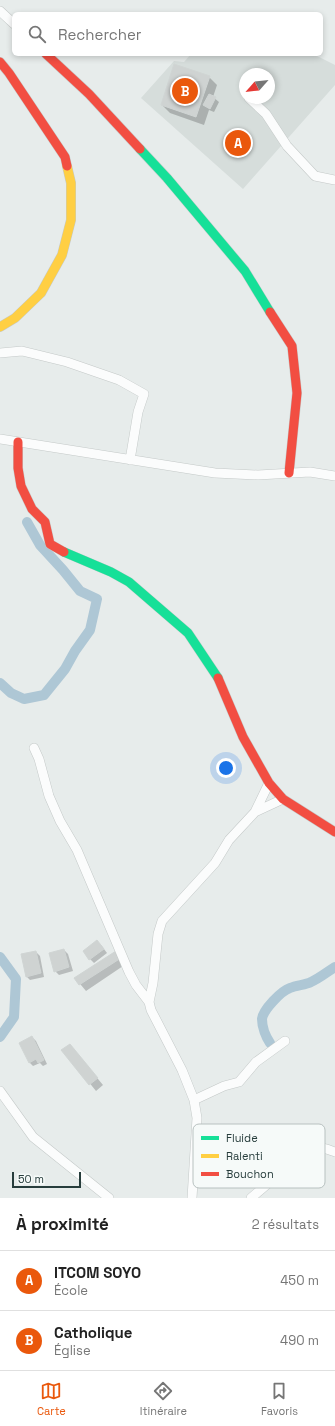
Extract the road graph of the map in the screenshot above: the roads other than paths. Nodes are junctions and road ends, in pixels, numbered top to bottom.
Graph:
1 (0, 11) edge
2 (12, 22) edge
3 (48, 56) edge
4 (0, 62) edge
5 (255, 104) edge
6 (335, 180) edge
7 (0, 327) edge
8 (0, 354) edge
9 (0, 439) edge
10 (18, 442) junction
11 (130, 460) junction
12 (289, 473) junction
13 (335, 476) edge
14 (34, 748) dead end
15 (269, 783) junction
16 (283, 799) junction
17 (254, 812) junction
18 (335, 832) edge
19 (149, 1002) junction
20 (286, 1041) dead end
21 (0, 1091) edge
22 (194, 1100) junction
23 (198, 1124) edge
24 (325, 1148) edge
25 (335, 1152) edge
26 (193, 1185) edge
27 (263, 1188) edge
28 (109, 1198) edge
29 (192, 1198) edge
30 (251, 1198) edge

1 - 2 street
3 - 12 main road
4 - 7 main road
5 - 6 street
8 - 11 street
9 - 10 street
10 - 11 street
10 - 15 main road
11 - 12 street
12 - 13 street
14 - 19 street
15 - 16 main road
15 - 17 street
16 - 17 street
16 - 18 main road
17 - 19 street
19 - 22 street
20 - 22 street
21 - 28 street
22 - 23 street
24 - 25 street
26 - 29 street
27 - 30 street

